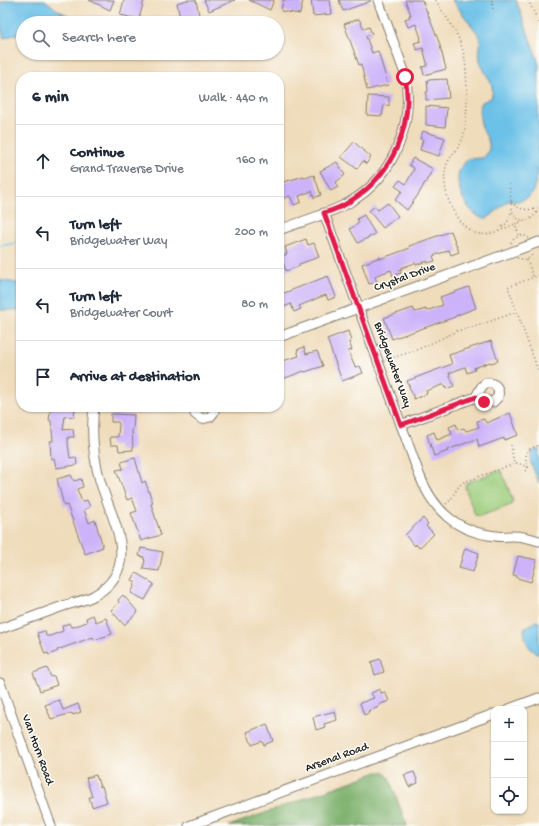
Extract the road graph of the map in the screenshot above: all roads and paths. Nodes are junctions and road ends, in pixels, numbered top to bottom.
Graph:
1 (378, 0) edge
2 (436, 0) edge
3 (492, 0) edge
4 (528, 0) edge
5 (493, 9) dead end
6 (539, 23) edge
7 (509, 184) dead end
8 (511, 202) junction
9 (539, 209) edge
10 (512, 210) junction
11 (324, 213) junction
12 (529, 219) junction
13 (515, 224) junction
14 (284, 228) edge
15 (500, 229) junction
16 (536, 243) edge
17 (527, 260) dead end
18 (539, 275) edge
19 (533, 277) junction
20 (358, 308) junction
21 (516, 312) junction
22 (284, 335) edge
23 (379, 363) junction
24 (539, 373) edge
25 (476, 397) dead end
26 (94, 412) edge
27 (195, 412) edge
28 (214, 412) edge
29 (401, 425) junction
30 (511, 445) dead end
31 (539, 445) edge
32 (514, 464) junction
33 (528, 467) junction
34 (525, 471) dead end
35 (439, 510) junction
36 (539, 541) edge
37 (0, 629) edge
38 (1, 687) edge
39 (539, 698) edge
40 (4, 703) edge
41 (517, 706) edge
42 (491, 715) edge
43 (51, 826) edge
44 (189, 826) edge

1 - 11 street
2 - 15 path
3 - 5 path
4 - 6 path
7 - 8 path
8 - 9 path
8 - 10 path
9 - 12 path
10 - 12 path
10 - 15 path
11 - 14 street
11 - 20 street, Bridgewater Way
12 - 13 path
13 - 15 path
13 - 16 path
16 - 20 street, Crystal Drive
17 - 19 path
18 - 19 path
19 - 21 path
20 - 22 street, Crystal Drive
20 - 23 street, Bridgewater Way
21 - 23 path
21 - 24 path
23 - 29 street, Bridgewater Way
25 - 29 street
26 - 37 street
27 - 28 street
29 - 35 street, Bridgewater Way
30 - 32 path
31 - 33 path
32 - 33 path
32 - 35 path
33 - 34 path
35 - 36 street, Bridgewater Way
38 - 40 street, Van Horn Road
39 - 41 street
40 - 43 street, Van Horn Road
42 - 44 street, Arsenal Road

